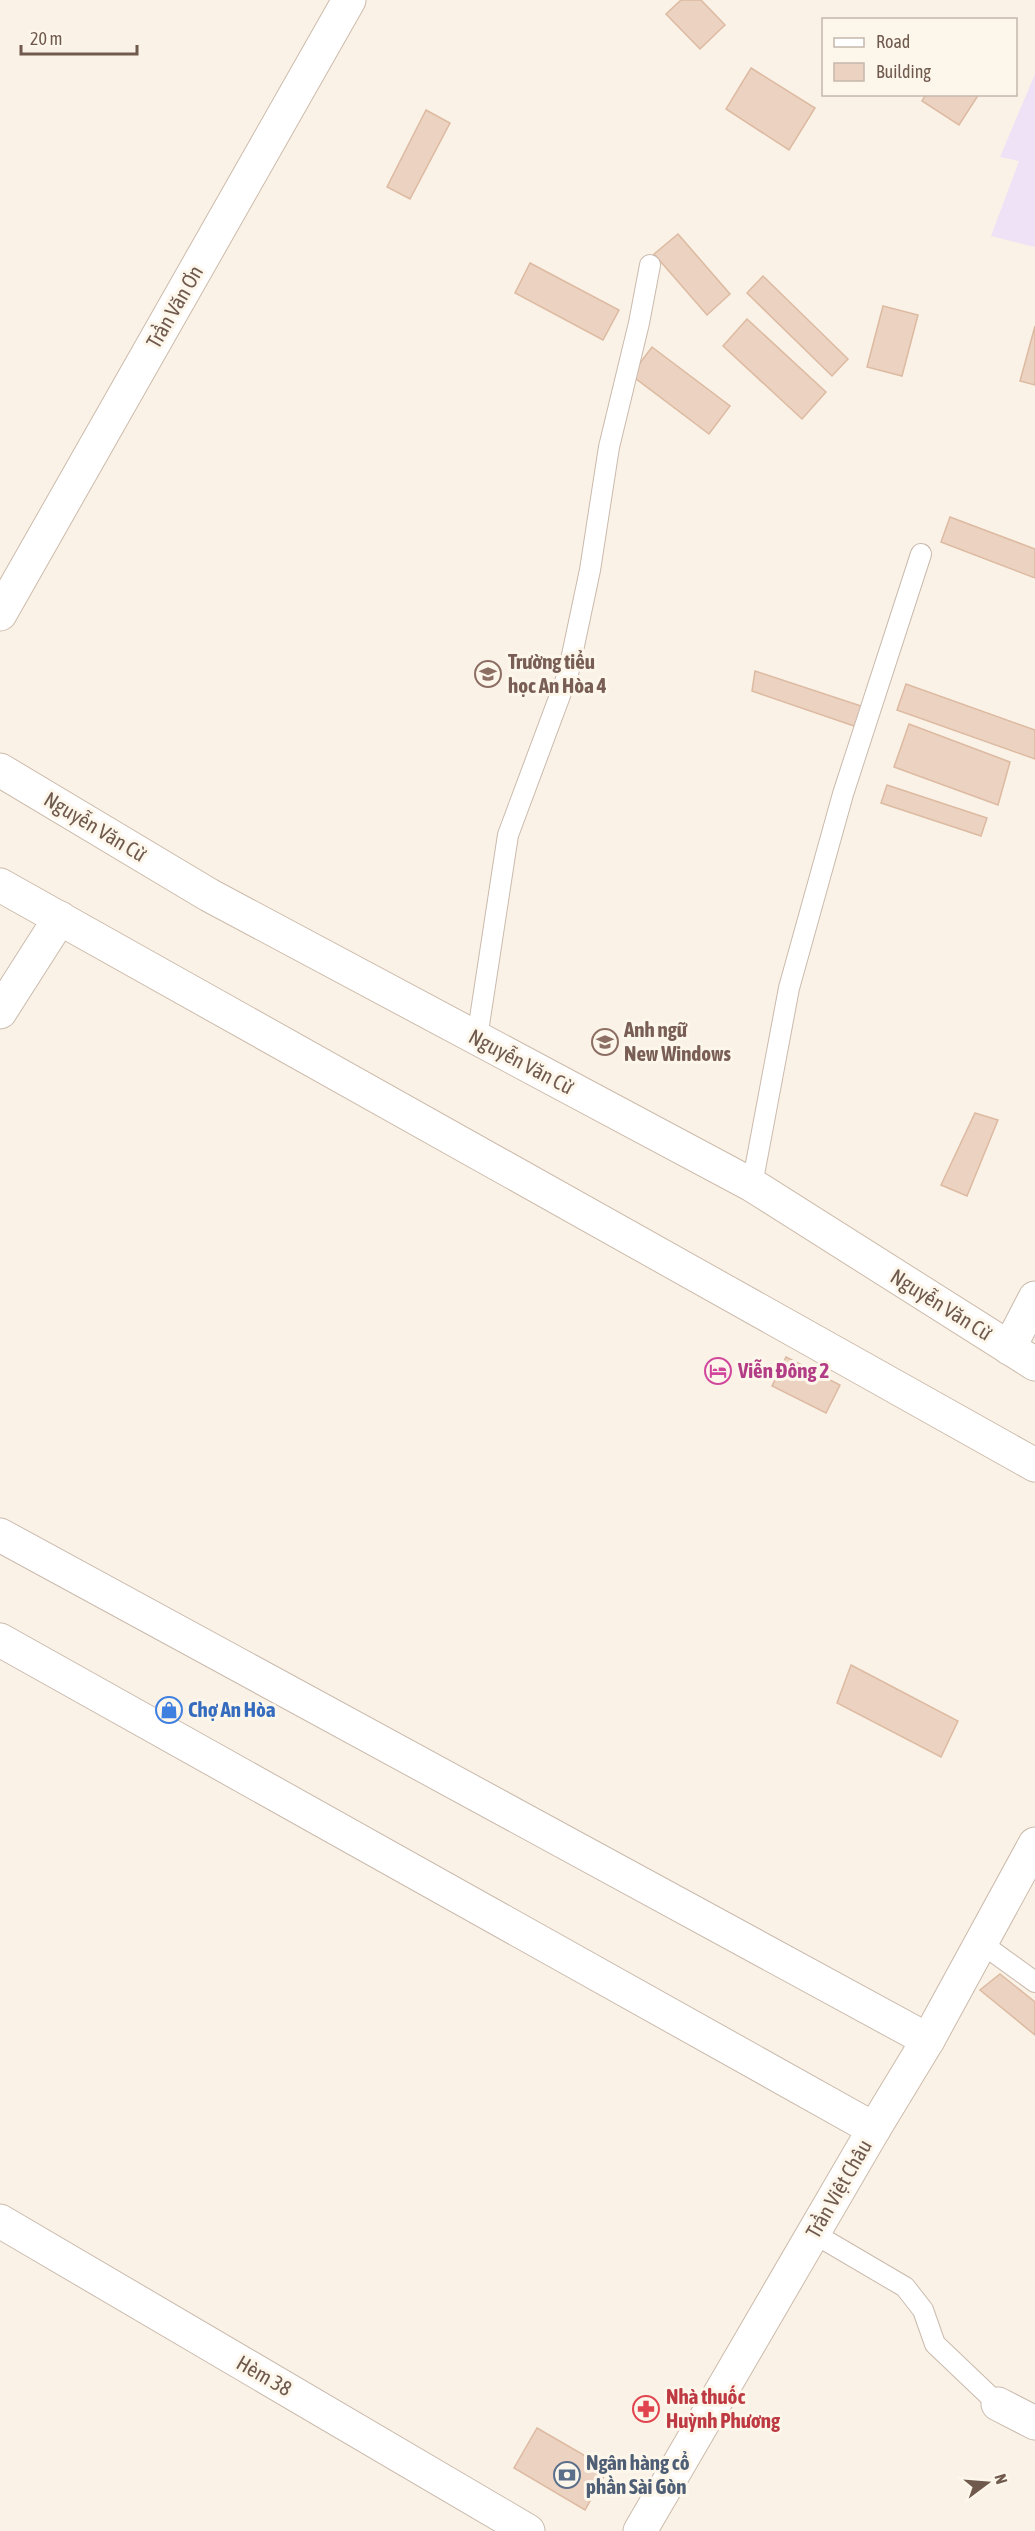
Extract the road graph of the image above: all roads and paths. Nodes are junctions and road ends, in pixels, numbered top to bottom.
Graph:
1 (349, 0) edge
2 (650, 265) dead end
3 (921, 554) dead end
4 (0, 614) edge
5 (0, 770) edge
6 (0, 885) edge
7 (60, 918) junction
8 (0, 1012) edge
9 (477, 1038) junction
10 (752, 1185) junction
11 (1035, 1298) edge
12 (1022, 1356) edge
13 (1035, 1465) edge
14 (0, 1534) edge
15 (0, 1640) edge
16 (1035, 1844) edge
17 (981, 1943) junction
18 (1035, 1982) edge
19 (928, 2040) junction
20 (874, 2129) junction
21 (0, 2222) edge
22 (813, 2233) junction
23 (998, 2404) joint
24 (1035, 2423) edge
25 (528, 2531) edge
26 (640, 2531) edge

1 - 4 street, Trần Văn Ơn
2 - 9 lane
3 - 10 lane
5 - 9 street, Nguyễn Văn Cừ
6 - 7 street
7 - 8 street
7 - 13 street
9 - 10 street, Nguyễn Văn Cừ
10 - 12 street, Nguyễn Văn Cừ
11 - 12 street
14 - 19 street
15 - 20 street
16 - 17 street, Trần Việt Châu
17 - 18 lane
17 - 19 street, Trần Việt Châu
19 - 20 street, Trần Việt Châu
20 - 22 street, Trần Việt Châu
21 - 25 street, Hèm 38
22 - 23 lane
22 - 26 street, Trần Việt Châu
23 - 24 street

